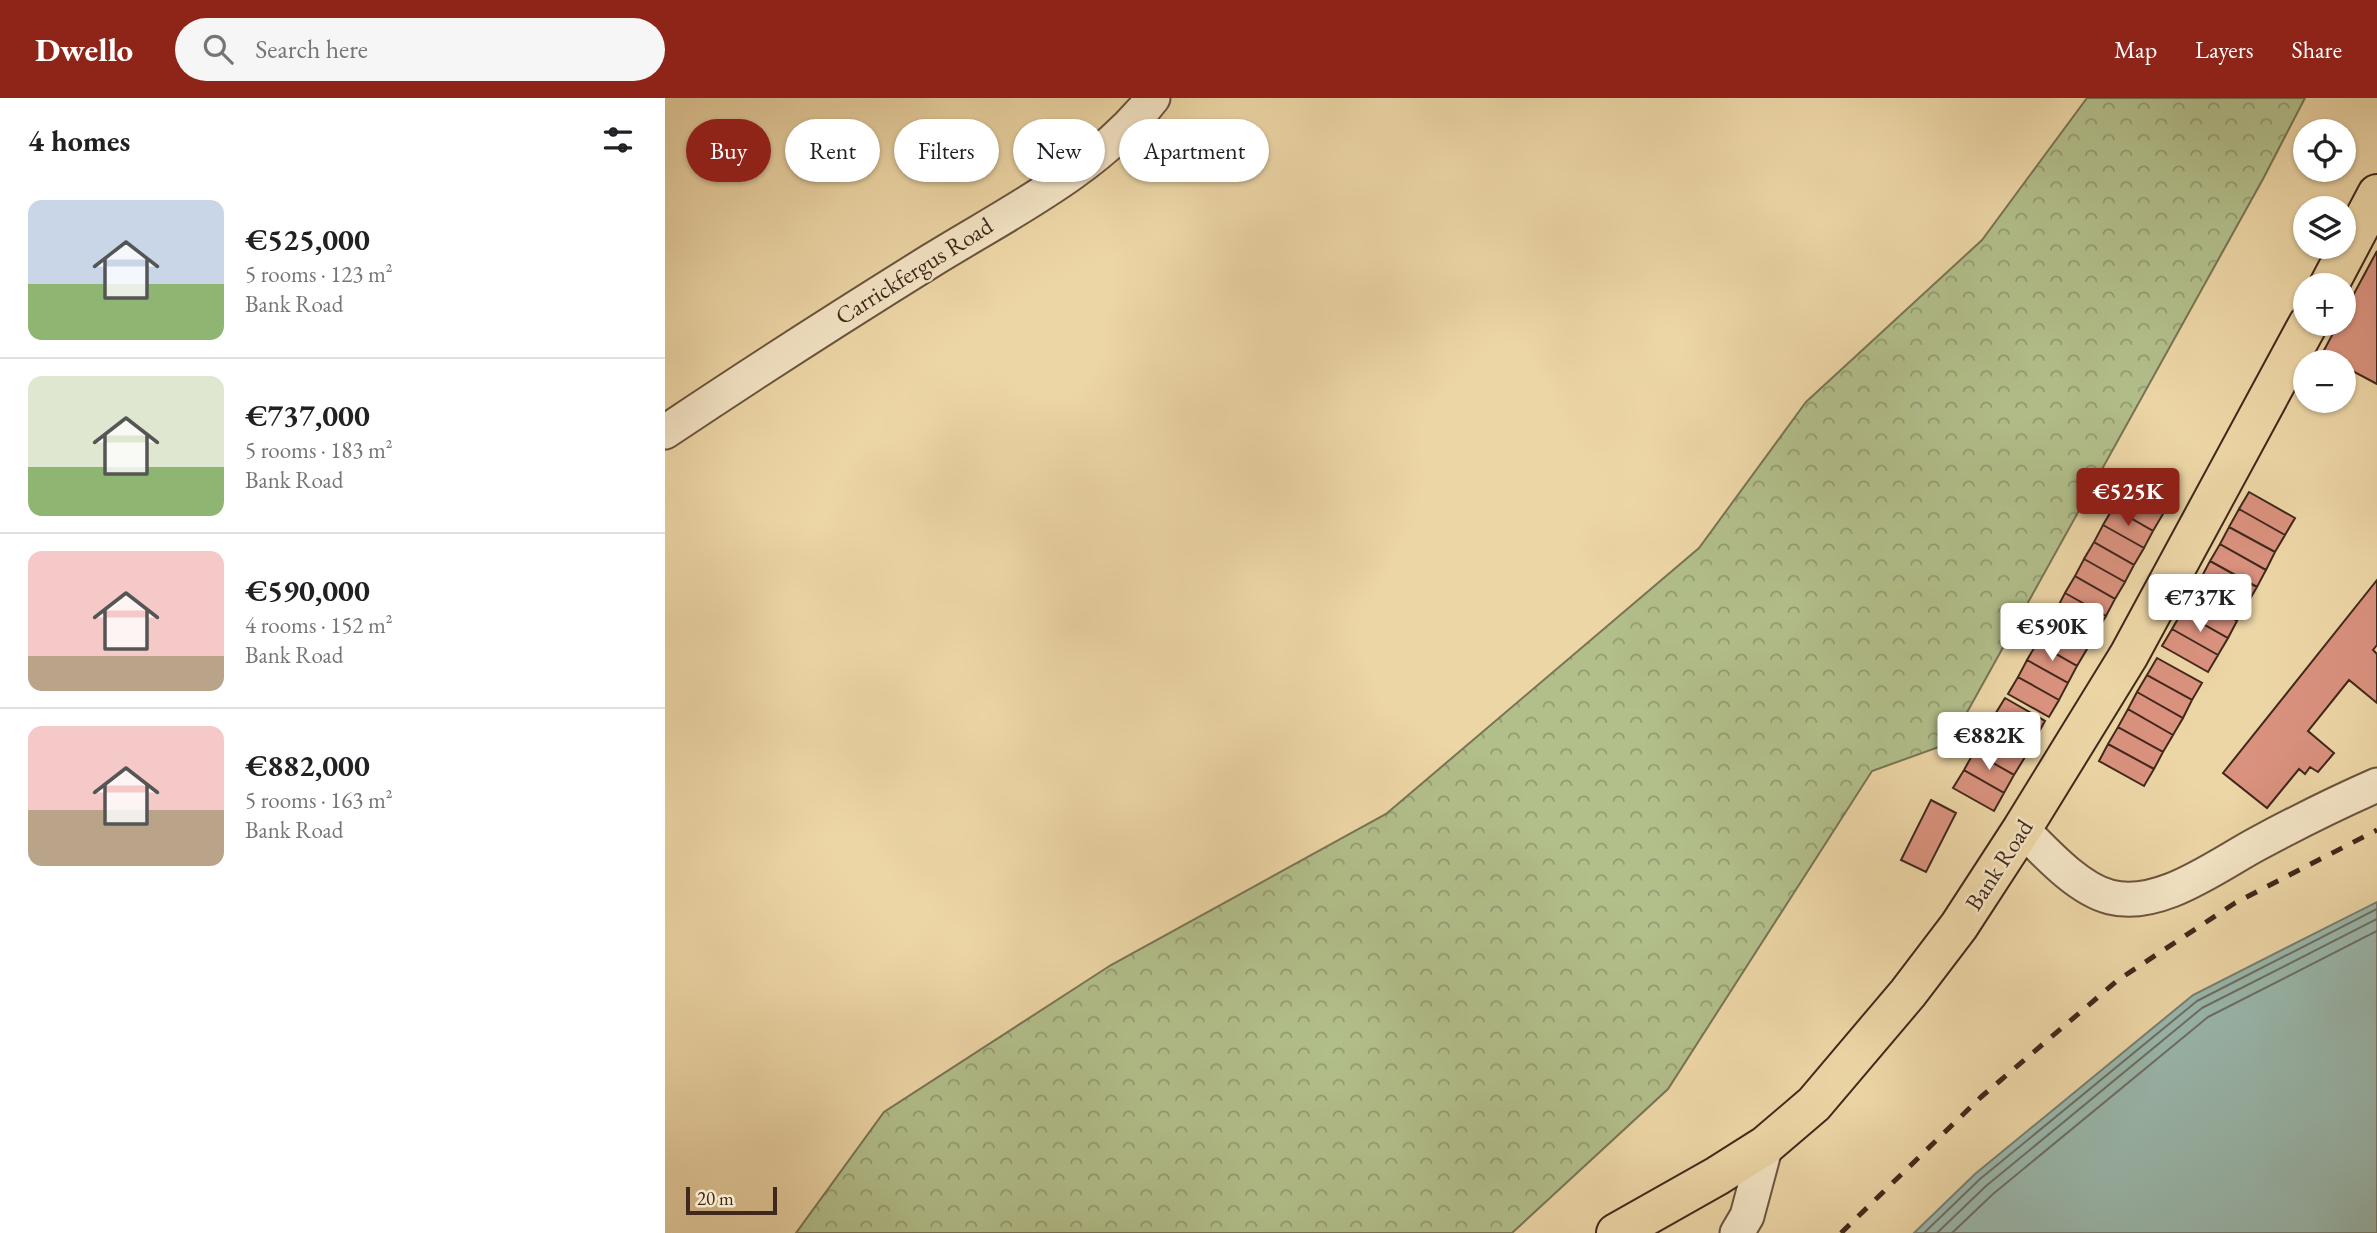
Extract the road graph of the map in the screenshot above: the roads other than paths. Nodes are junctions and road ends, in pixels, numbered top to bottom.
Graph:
1 (1153, 98) edge
2 (2377, 194) edge
3 (2335, 273) edge
4 (2301, 336) edge
5 (665, 432) edge
6 (2377, 785) edge
7 (2022, 829) junction
8 (1766, 1145) junction
9 (1616, 1233) edge
10 (1737, 1233) edge

1 - 5 street, Carrickfergus Road
2 - 3 main road
4 - 7 main road, Bank Road
6 - 7 street
7 - 8 main road, Bank Road
8 - 9 main road, Bank Road
8 - 10 street

